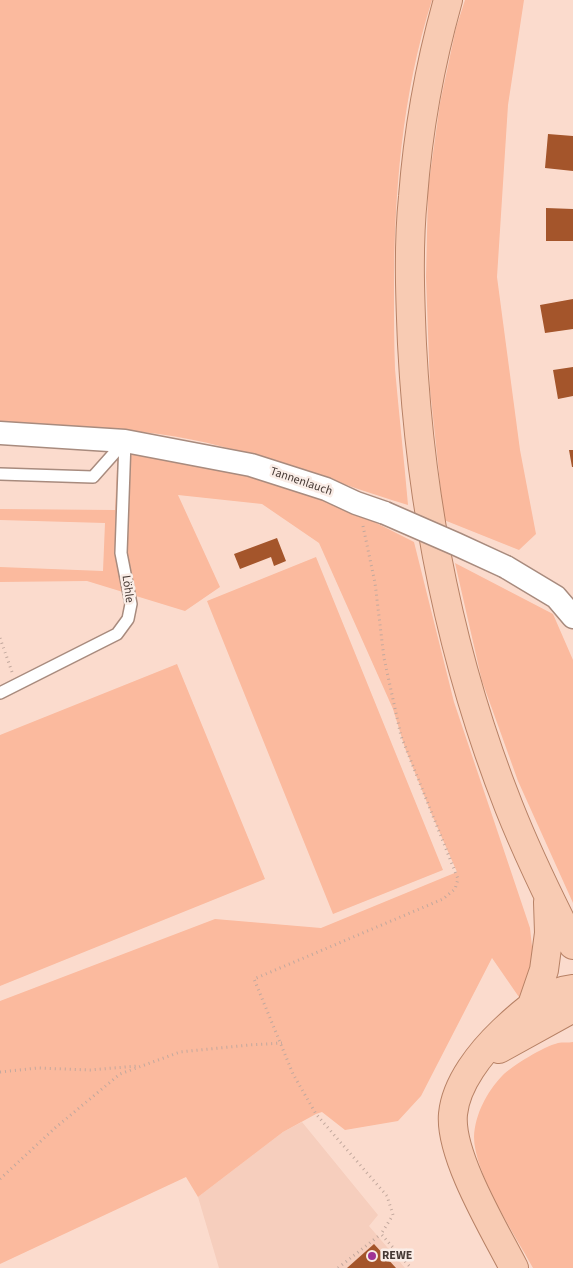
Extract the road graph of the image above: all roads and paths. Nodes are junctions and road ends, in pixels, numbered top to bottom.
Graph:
1 (448, 0) edge
2 (0, 433) edge
3 (125, 441) junction
4 (0, 474) edge
5 (356, 503) junction
6 (573, 617) edge
7 (0, 638) edge
8 (17, 684) junction
9 (0, 692) edge
10 (547, 896) junction
11 (573, 945) edge
12 (573, 989) edge
13 (532, 1005) junction
14 (573, 1008) edge
15 (573, 1030) edge
16 (516, 1039) junction
17 (282, 1043) junction
18 (143, 1065) junction
19 (473, 1067) junction
20 (0, 1072) edge
21 (0, 1179) edge
22 (381, 1234) junction
23 (338, 1268) edge
24 (411, 1268) edge
25 (514, 1268) edge

1 - 10 main road
2 - 3 street, Tannenlauch
3 - 4 lane
3 - 5 street, Tannenlauch
3 - 8 lane, Löhle
5 - 6 street, Tannenlauch, bridge
5 - 17 path
7 - 8 path
8 - 9 lane, Löhle
10 - 11 main road
10 - 13 main road
12 - 13 main road
13 - 19 main road
14 - 16 main road
15 - 16 main road
16 - 19 main road
17 - 18 path
17 - 22 path
18 - 20 path
18 - 21 path
19 - 25 main road
22 - 23 path
22 - 24 path

